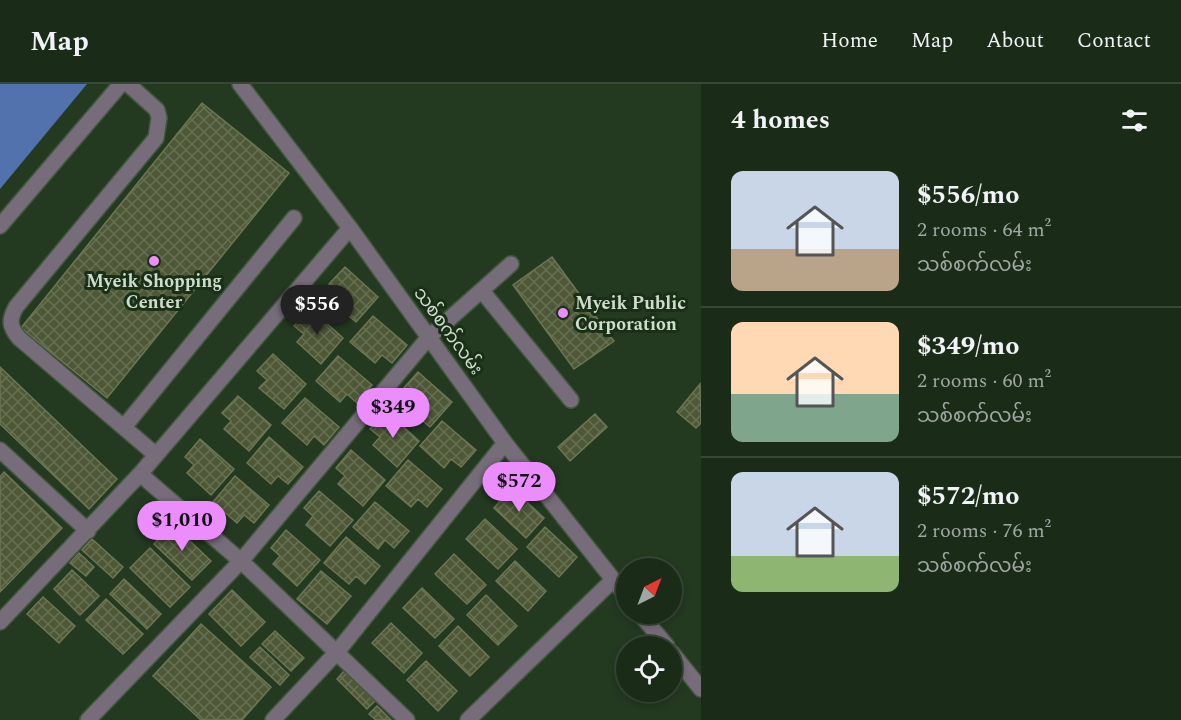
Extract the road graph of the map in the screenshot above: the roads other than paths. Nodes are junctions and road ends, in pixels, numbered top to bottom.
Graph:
1 (120, 84) edge
2 (128, 84) edge
3 (240, 84) edge
4 (294, 218) dead end
5 (0, 226) edge
6 (350, 228) junction
7 (511, 264) dead end
8 (482, 291) junction
9 (429, 337) junction
10 (571, 400) dead end
11 (124, 427) junction
12 (505, 444) junction
13 (1, 454) edge
14 (156, 455) junction
15 (141, 474) junction
16 (88, 531) junction
17 (241, 561) junction
18 (613, 580) junction
19 (616, 584) edge
20 (0, 622) edge
21 (648, 624) edge
22 (659, 636) edge
23 (338, 652) junction
24 (682, 665) edge
25 (701, 689) edge
26 (88, 720) edge
27 (273, 720) edge
28 (408, 720) edge
29 (468, 720) edge

1 - 5 street
2 - 11 street
3 - 6 street, သစ်စက်လမ်း
4 - 11 street
6 - 9 street, သစ်စက်လမ်း
6 - 14 street
7 - 8 street
8 - 9 street
8 - 10 street
9 - 12 street, သစ်စက်လမ်း
9 - 17 street
11 - 14 street
12 - 18 street, သစ်စက်လမ်း
12 - 23 street
13 - 16 street
14 - 15 street
15 - 16 street
15 - 17 street
16 - 20 street
17 - 23 street
17 - 26 street
18 - 19 street, သစ်စက်လမ်း
18 - 29 street
21 - 22 street
23 - 27 street
23 - 28 street
24 - 25 street

